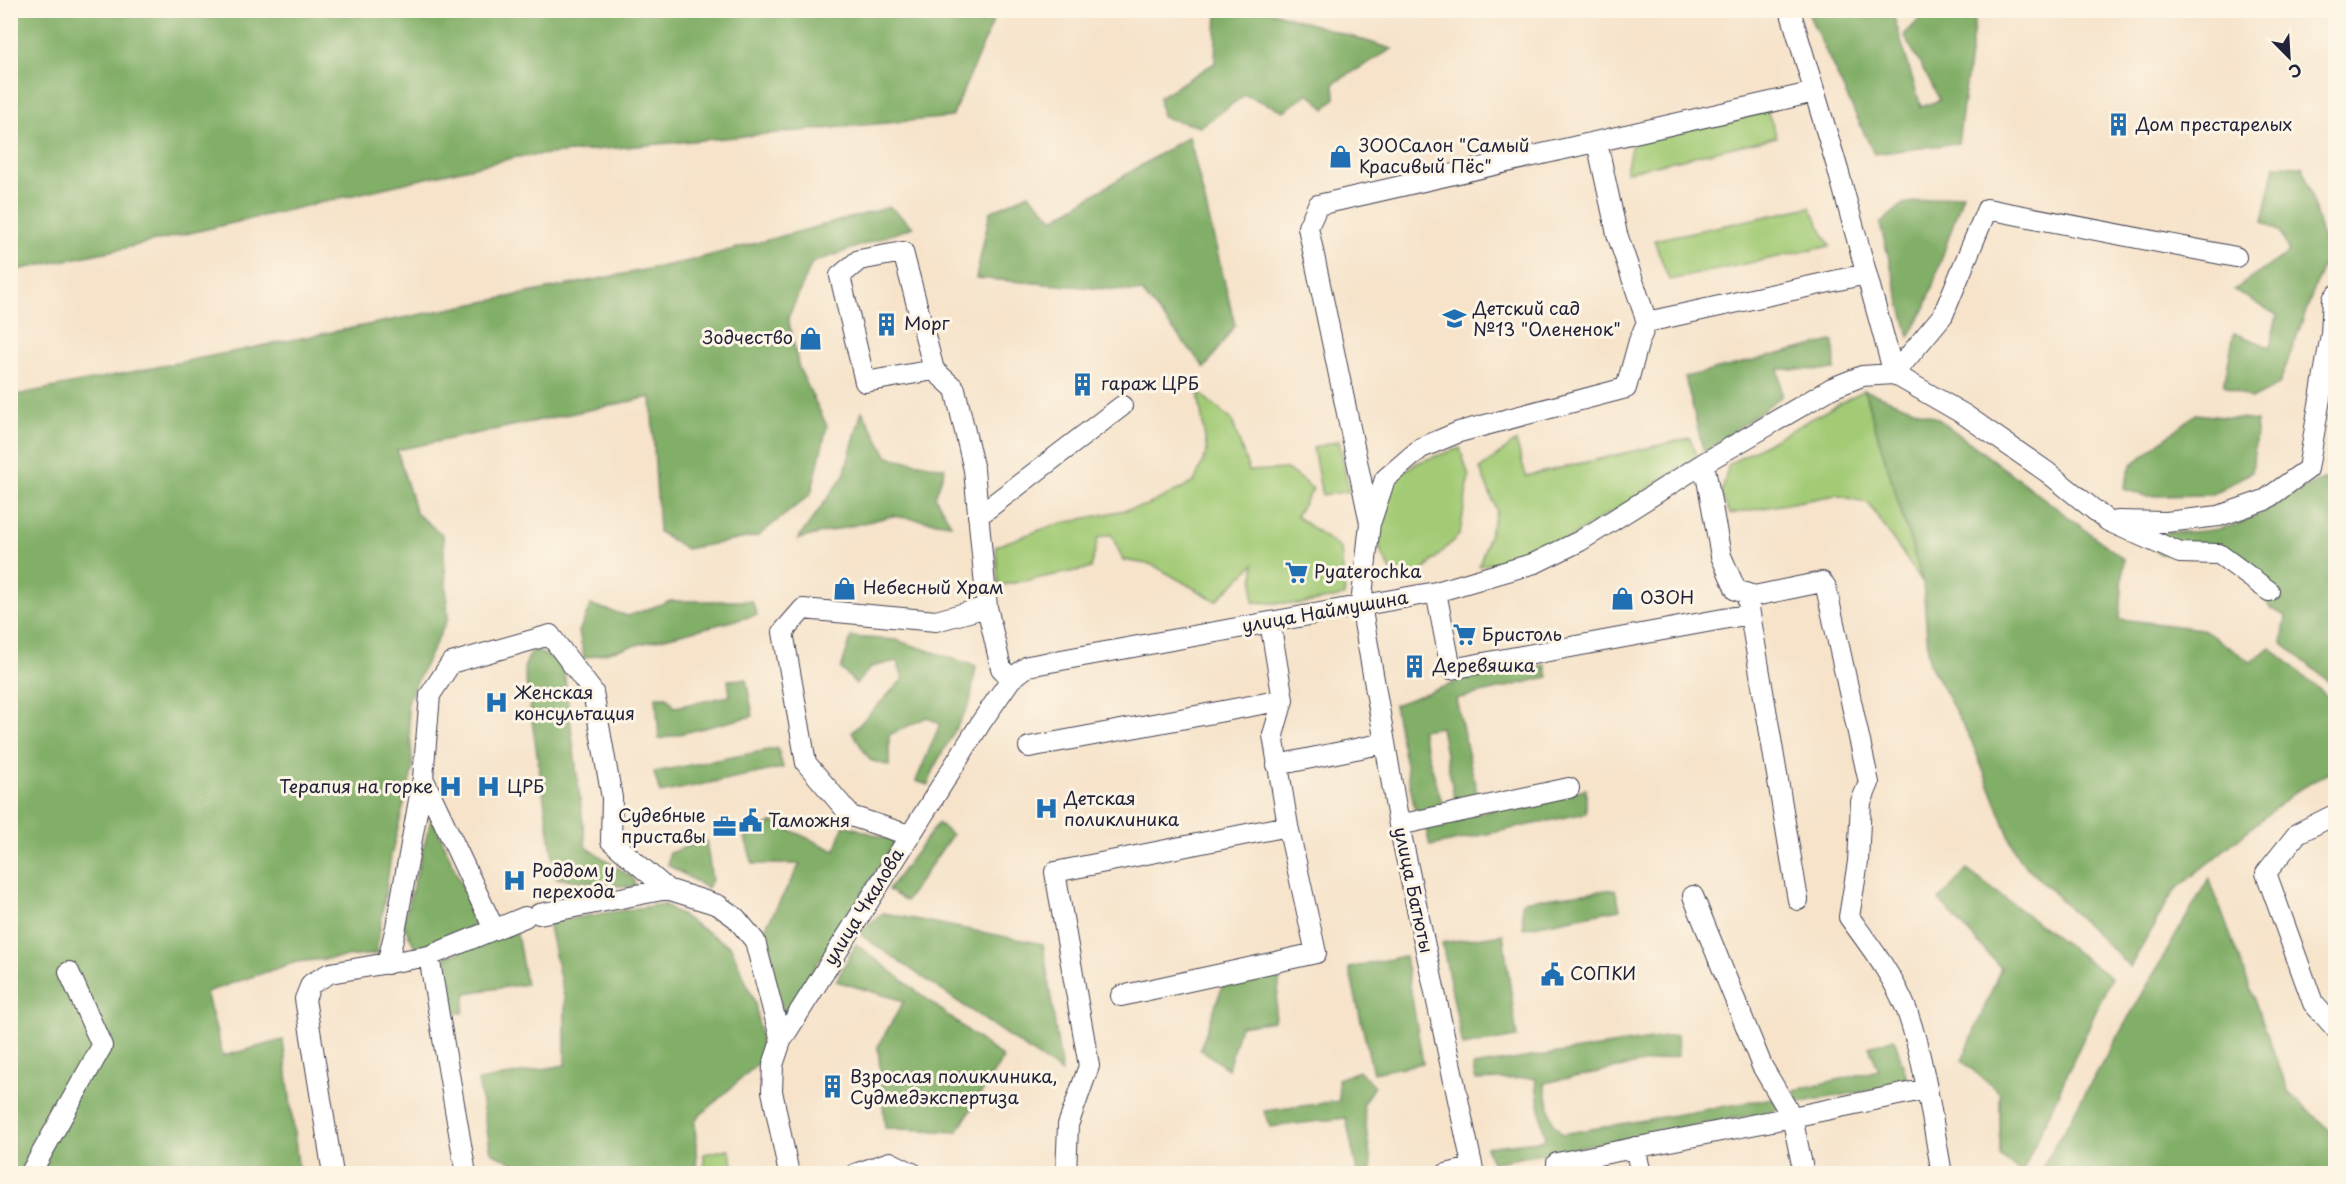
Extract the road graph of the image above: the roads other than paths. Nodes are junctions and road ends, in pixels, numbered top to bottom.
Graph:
1 (1790, 10) edge
2 (1815, 92) junction
3 (1597, 142) junction
4 (2236, 257) dead end
5 (1866, 274) junction
6 (2336, 295) edge
7 (1647, 322) junction
8 (934, 370) junction
9 (1894, 374) junction
10 (1122, 406) dead end
11 (1704, 463) junction
12 (978, 516) junction
13 (2108, 521) junction
14 (1370, 523) junction
15 (2269, 591) dead end
16 (1436, 592) junction
17 (1746, 593) junction
18 (1361, 605) junction
19 (987, 607) junction
20 (1750, 614) junction
21 (1270, 622) junction
22 (1028, 666) joint
23 (1011, 679) junction
24 (1283, 700) junction
25 (1385, 743) junction
26 (1029, 747) dead end
27 (1277, 765) junction
28 (423, 778) junction
29 (1569, 788) dead end
30 (2336, 814) edge
31 (1399, 825) junction
32 (1288, 826) junction
33 (909, 835) junction
34 (667, 889) junction
35 (1693, 896) dead end
36 (1798, 900) dead end
37 (494, 929) junction
38 (429, 956) junction
39 (387, 964) junction
40 (69, 972) dead end
41 (1121, 996) dead end
42 (2336, 1029) edge
43 (781, 1041) junction
44 (1927, 1089) junction
45 (1792, 1117) junction
46 (1635, 1147) junction
47 (1473, 1171) edge
48 (30, 1173) edge
49 (333, 1173) edge
50 (466, 1173) edge
51 (789, 1173) edge
52 (855, 1173) edge
53 (914, 1173) edge
54 (1066, 1173) edge
55 (1446, 1173) edge
56 (1559, 1173) edge
57 (1641, 1173) edge
58 (1804, 1173) edge
59 (1942, 1173) edge

1 - 2 street
2 - 3 street
2 - 5 street
3 - 7 street
3 - 14 street
4 - 9 street
5 - 7 street
5 - 9 street
6 - 13 street
7 - 14 street
8 - 8 street
8 - 12 street
9 - 11 street, улица Наймушина
9 - 13 street
10 - 12 street
11 - 16 street, улица Наймушина
11 - 17 street
12 - 19 street
13 - 15 street
14 - 18 street, улица Батюты
16 - 18 street, улица Наймушина
16 - 20 street
17 - 20 street
17 - 44 street
18 - 21 street, улица Наймушина
18 - 25 street, улица Батюты
19 - 23 street
19 - 33 street
20 - 36 street
21 - 22 street, улица Наймушина
21 - 24 street
22 - 23 street, улица Чкалова
23 - 33 street, улица Чкалова
24 - 26 street
24 - 27 street
25 - 27 street
25 - 31 street, улица Батюты
27 - 32 street
28 - 34 street
28 - 37 street
28 - 39 street
29 - 31 street
30 - 42 street
31 - 47 street, улица Батюты
32 - 41 street
32 - 54 street
33 - 43 street, улица Чкалова
34 - 37 street
34 - 43 street
35 - 45 street
37 - 38 street
38 - 39 street
38 - 50 street
39 - 49 street
40 - 48 street
43 - 51 street, улица Чкалова
44 - 45 street
44 - 59 street
45 - 46 street
45 - 58 street
46 - 56 street
46 - 57 street
47 - 55 street
52 - 53 street

